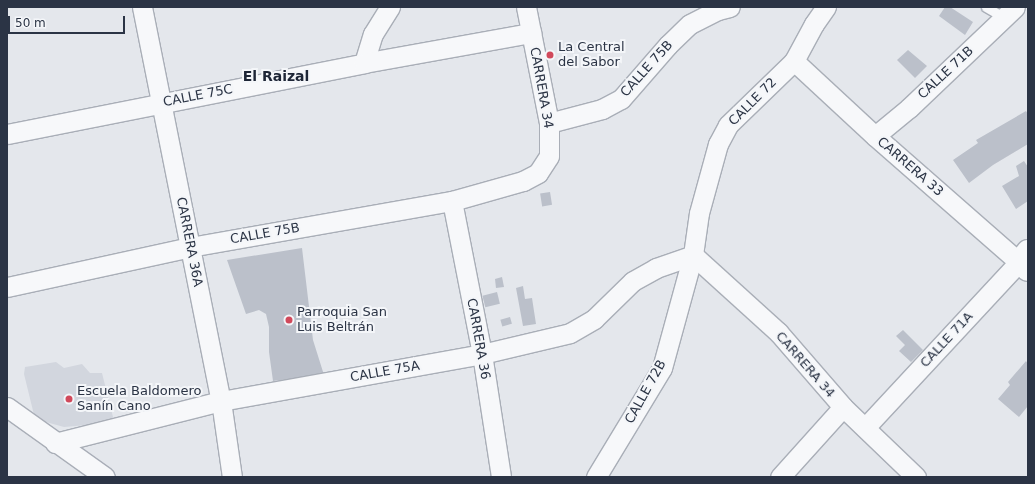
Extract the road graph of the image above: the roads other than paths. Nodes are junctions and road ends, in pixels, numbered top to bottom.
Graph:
1 (142, 7) edge
2 (390, 7) edge
3 (526, 7) edge
4 (826, 7) edge
5 (986, 7) edge
6 (724, 9) edge
7 (1010, 12) edge
8 (531, 33) junction
9 (794, 61) junction
10 (364, 63) junction
11 (161, 103) junction
12 (549, 123) junction
13 (7, 134) edge
14 (875, 136) junction
15 (523, 181) joint
16 (452, 201) junction
17 (190, 247) junction
18 (693, 255) junction
19 (1025, 261) edge
20 (7, 287) edge
21 (482, 354) junction
22 (222, 401) junction
23 (7, 407) edge
24 (843, 407) junction
25 (865, 428) junction
26 (55, 443) junction
27 (106, 477) edge
28 (232, 477) edge
29 (501, 477) edge
30 (596, 477) edge
31 (780, 477) edge
32 (916, 477) edge

1 - 11 street, CARRERA 36A
2 - 10 street
3 - 8 street, CARRERA 34
4 - 9 street, CALLE 72
5 - 7 lane
6 - 12 street, CALLE 75B
7 - 14 street, CALLE 71B
8 - 10 street, CALLE 75C
8 - 12 street, CARRERA 34
9 - 14 street, CARRERA 33
9 - 18 street, CALLE 72
10 - 11 street, CALLE 75C
11 - 13 street, CALLE 75C
11 - 17 street, CARRERA 36A
12 - 15 street, CARRERA 34
14 - 19 street, CARRERA 33
15 - 16 street, CALLE 75B
16 - 17 street, CALLE 75B
16 - 21 street, CARRERA 36
17 - 20 street, CALLE 75B
17 - 22 street, CARRERA 36A
18 - 21 street, CALLE 75A
18 - 24 street, CARRERA 34
18 - 30 street, CALLE 72B
19 - 25 street, CALLE 71A
21 - 22 street, CALLE 75A
21 - 29 street, CARRERA 36
22 - 26 street, CALLE 75A
22 - 28 street, CARRERA 36A
23 - 26 street
24 - 25 street, CARRERA 34
24 - 31 street
25 - 32 street, CARRERA 34
26 - 27 street

